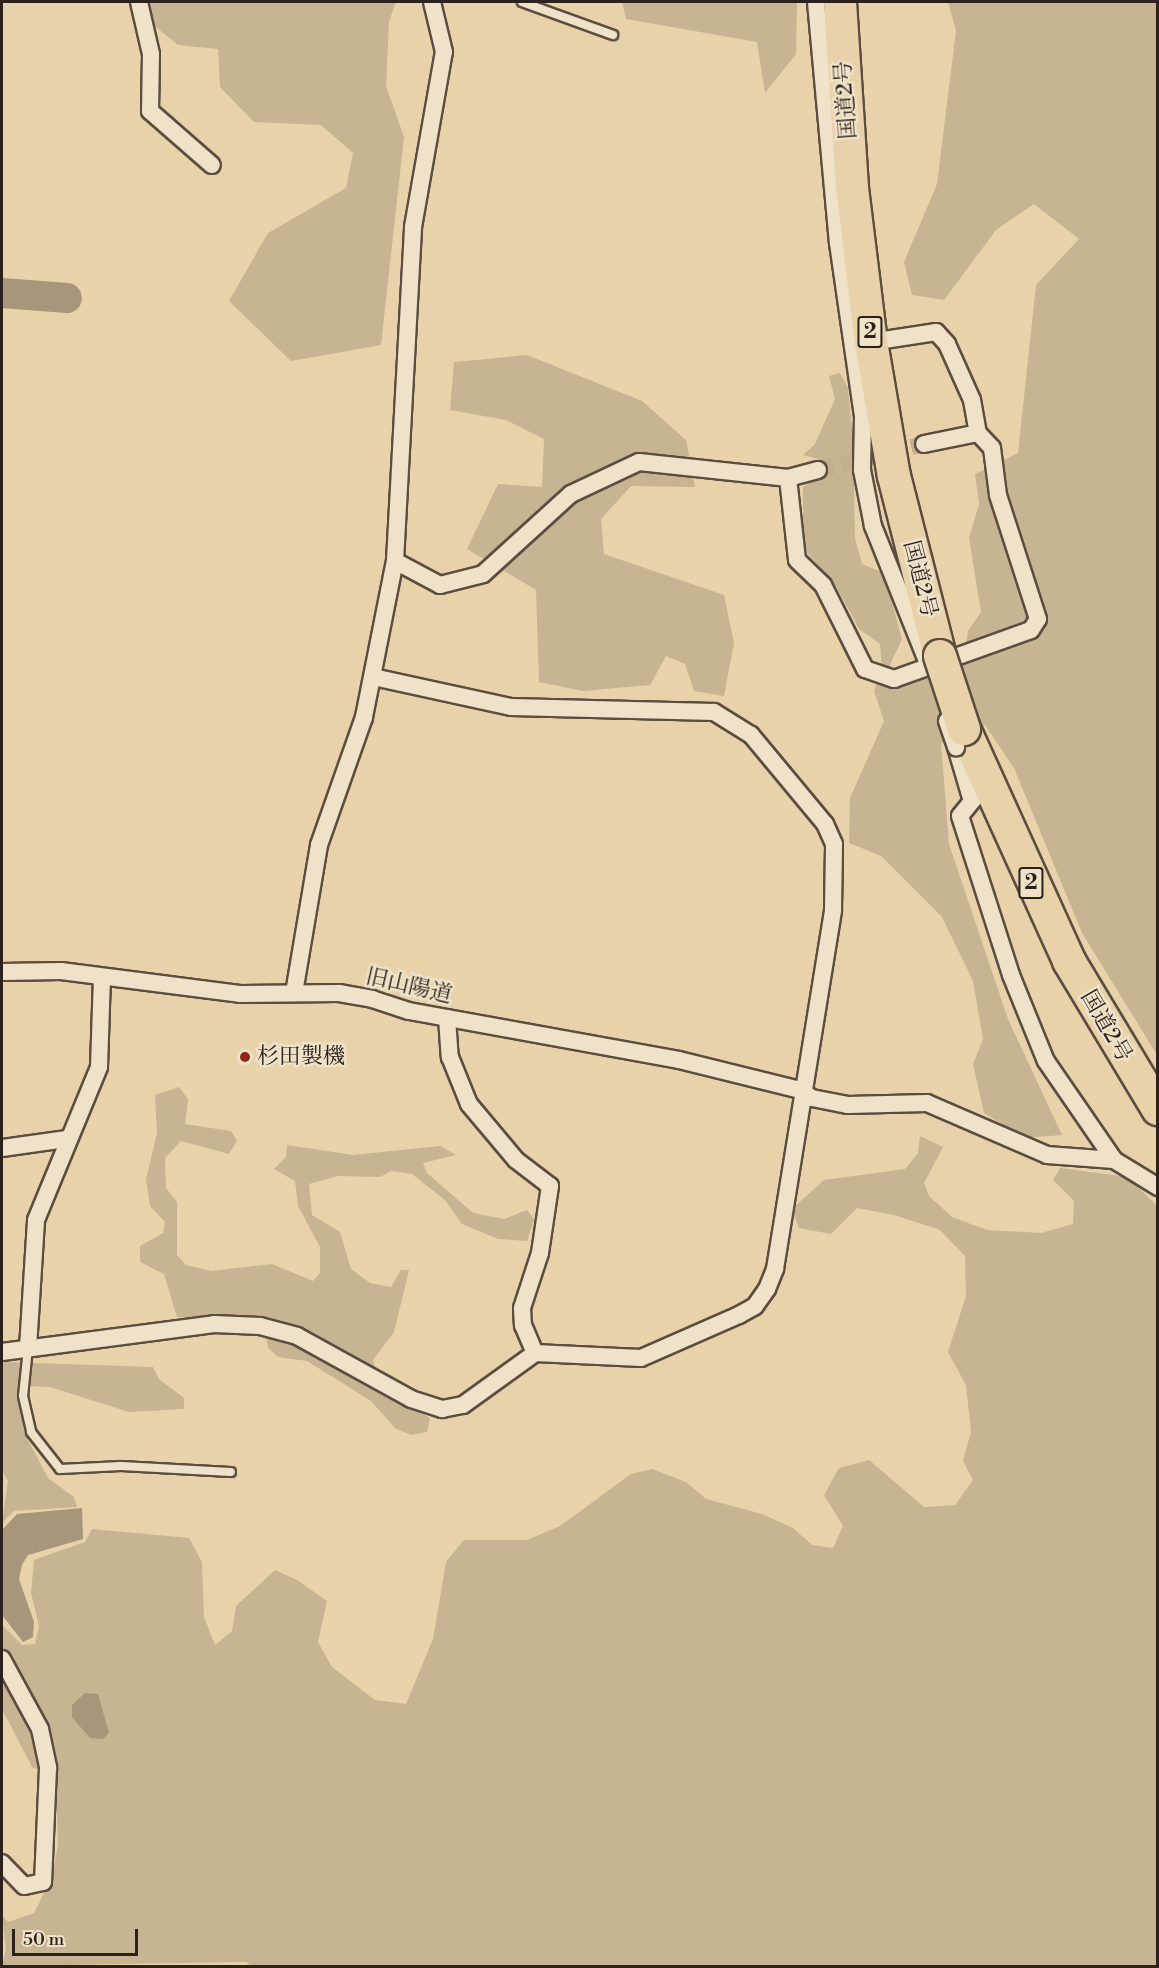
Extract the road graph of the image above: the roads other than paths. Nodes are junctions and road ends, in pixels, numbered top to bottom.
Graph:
1 (139, 2) edge
2 (432, 2) edge
3 (522, 2) edge
4 (816, 2) edge
5 (840, 2) edge
6 (613, 35) dead end
7 (212, 165) dead end
8 (872, 342) junction
9 (978, 433) junction
10 (924, 444) tunnel mouth
11 (818, 470) tunnel mouth
12 (788, 478) junction
13 (395, 561) junction
14 (934, 660) junction
15 (373, 677) junction
16 (978, 791) junction
17 (2, 972) edge
18 (102, 977) junction
19 (294, 993) junction
20 (447, 1018) junction
21 (800, 1090) junction
22 (1158, 1109) edge
23 (66, 1139) junction
24 (2, 1148) edge
25 (1114, 1160) junction
26 (1158, 1186) edge
27 (28, 1348) junction
28 (2, 1352) edge
29 (536, 1353) junction
30 (231, 1472) dead end
31 (2, 1659) edge
32 (2, 1863) edge

1 - 7 street
2 - 13 street
3 - 6 lane
4 - 14 street
5 - 8 highway, 国道2号 / 2
8 - 9 street
8 - 14 highway, 国道2号 / 2
9 - 10 street
9 - 12 street
11 - 12 street
12 - 13 street
13 - 15 street
14 - 16 highway, 国道2号 / 2, bridge
15 - 19 street
15 - 21 street
16 - 22 highway, 国道2号 / 2
16 - 25 street
17 - 18 street, 旧山陽道
18 - 19 street, 旧山陽道
18 - 23 street
19 - 20 street, 旧山陽道
20 - 21 street, 旧山陽道
20 - 29 street
21 - 25 street, 旧山陽道
21 - 29 street
23 - 24 street
23 - 27 street
25 - 26 street
27 - 28 street
27 - 29 street
27 - 30 lane
31 - 32 street

